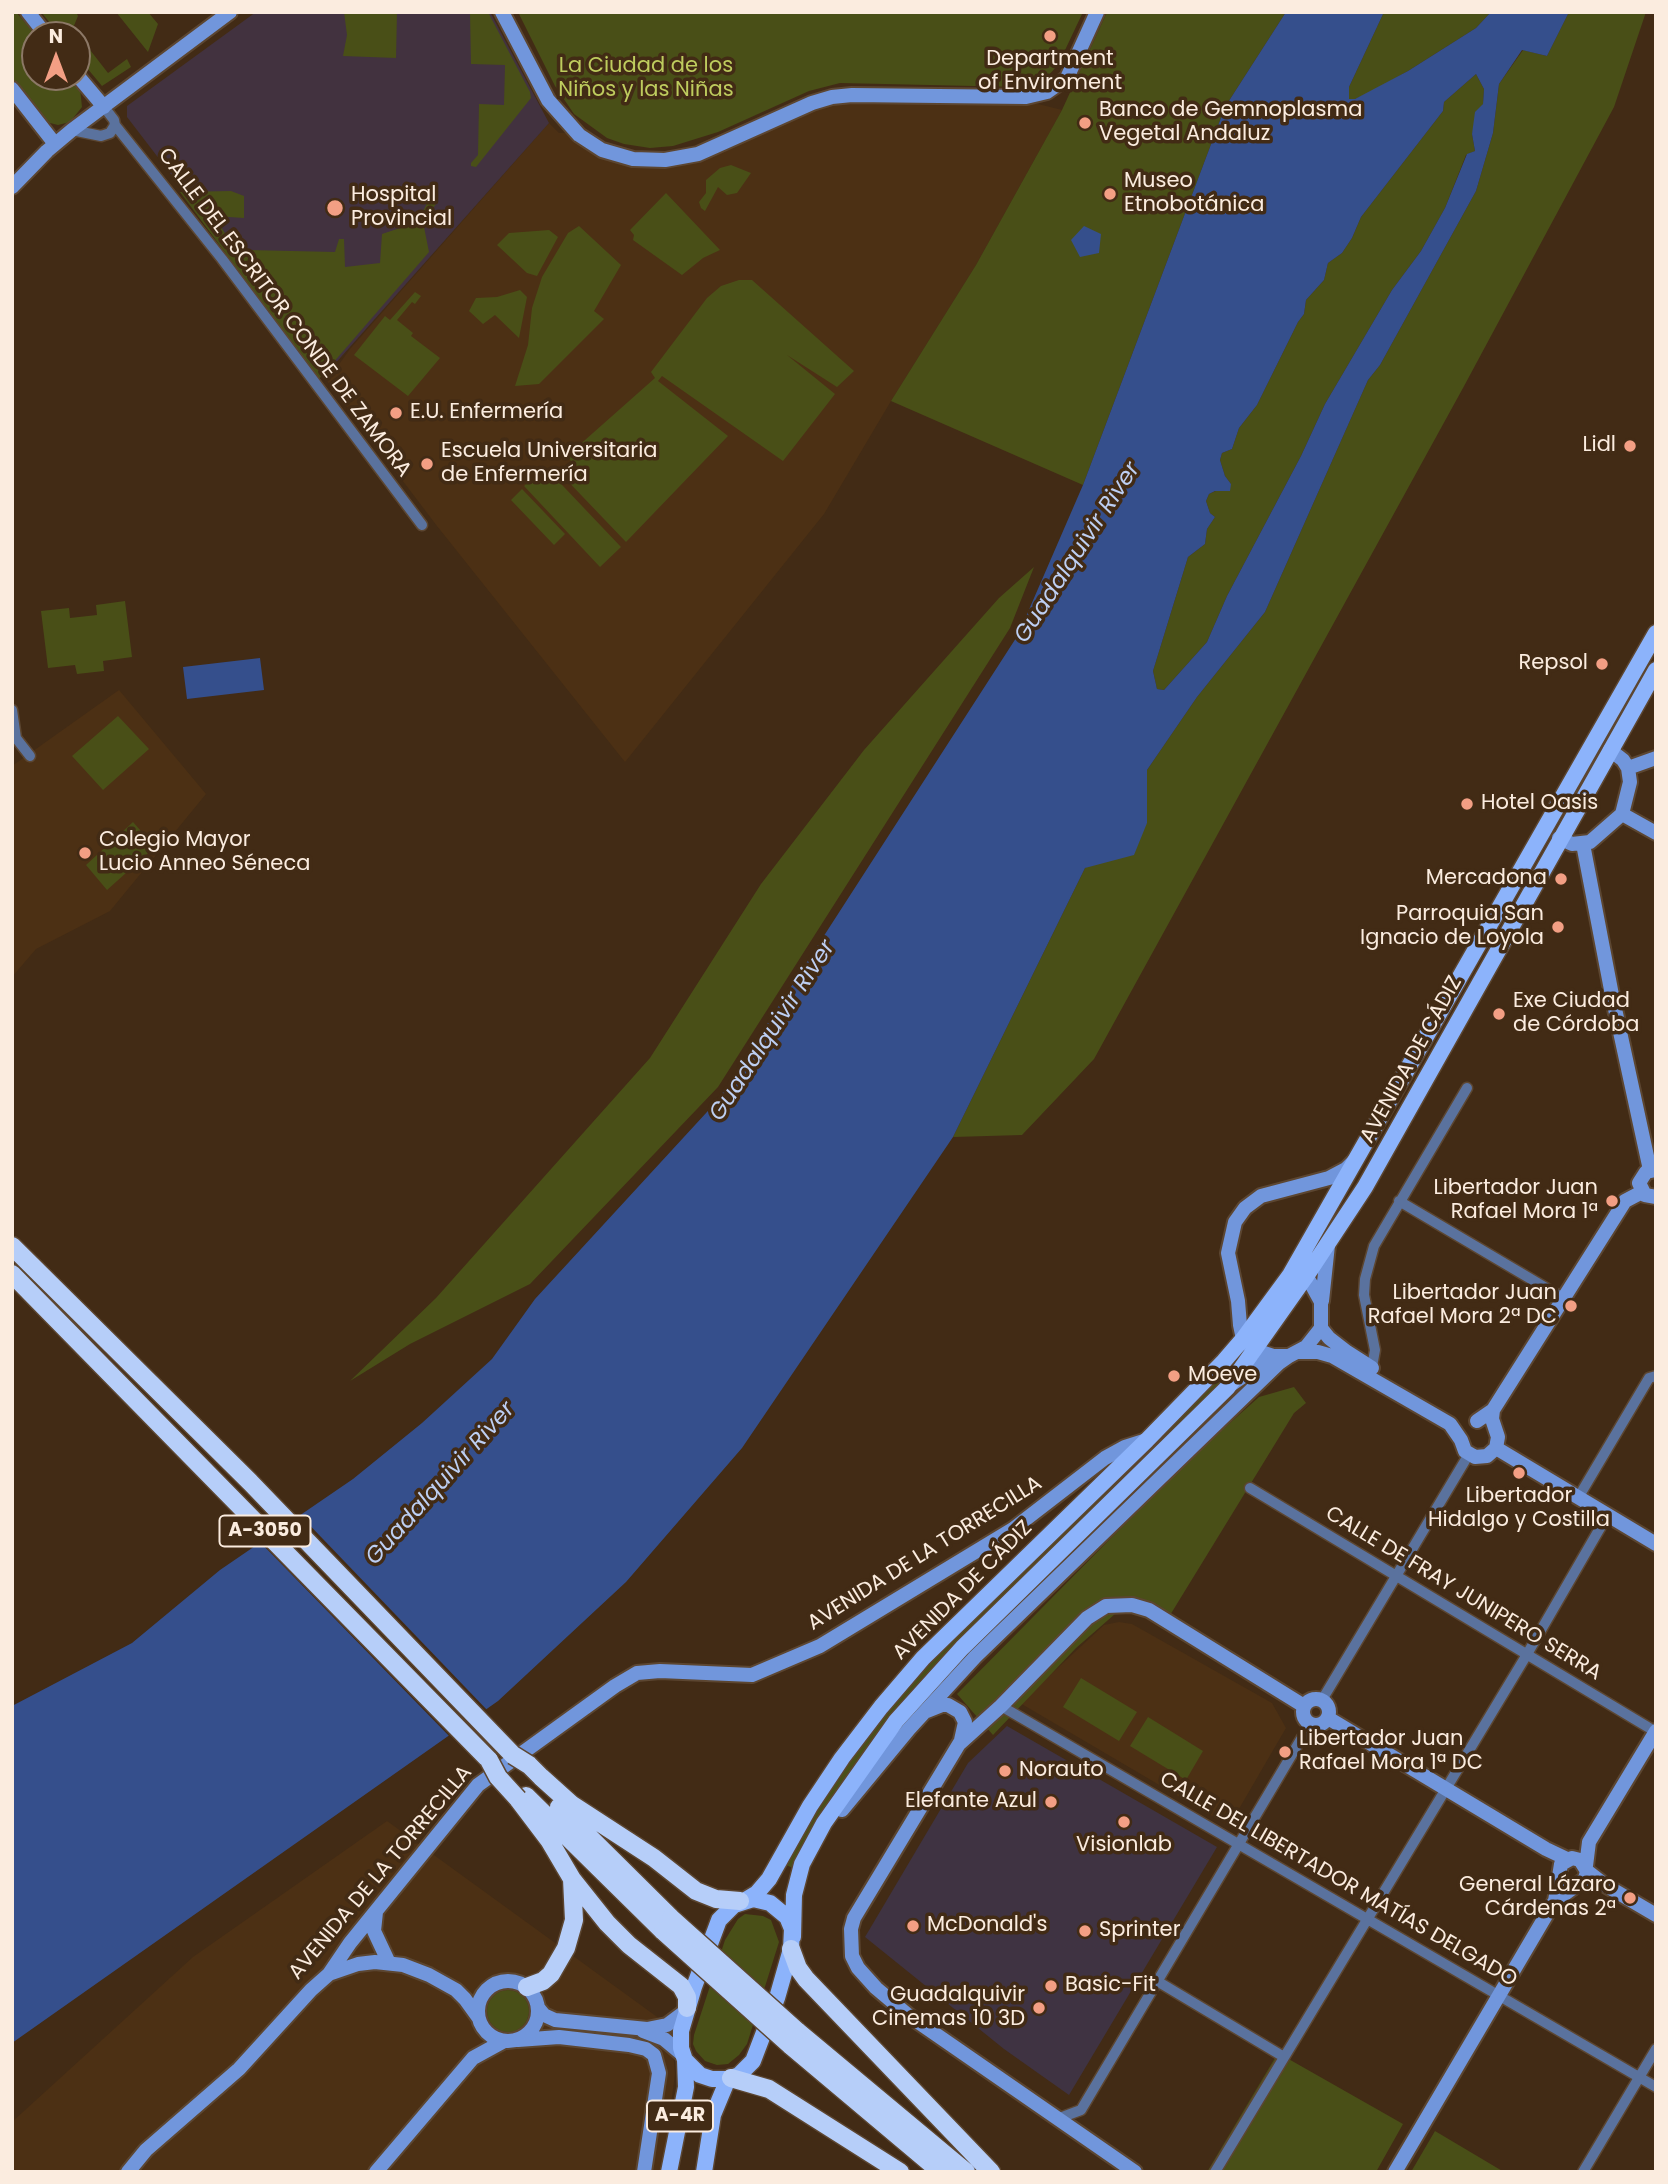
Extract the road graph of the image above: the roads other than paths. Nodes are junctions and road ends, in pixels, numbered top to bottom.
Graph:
1 (230, 12) edge
2 (502, 12) edge
3 (1097, 12) edge
4 (12, 89) edge
5 (90, 91) edge
6 (104, 107) junction
7 (115, 125) junction
8 (72, 130) junction
9 (55, 144) junction
10 (12, 187) edge
11 (422, 525) dead end
12 (1656, 634) edge
13 (1656, 670) edge
14 (12, 710) edge
15 (1595, 741) junction
16 (1610, 750) junction
17 (30, 755) dead end
18 (1656, 758) edge
19 (1583, 763) junction
20 (1628, 768) junction
21 (1622, 814) junction
22 (1656, 833) edge
23 (1559, 838) junction
24 (1583, 844) junction
25 (1467, 1088) dead end
26 (1360, 1155) junction
27 (1653, 1170) edge
28 (1649, 1194) edge
29 (1399, 1201) junction
30 (1329, 1241) junction
31 (14, 1246) edge
32 (12, 1274) edge
33 (1297, 1276) junction
34 (1563, 1298) junction
35 (1321, 1302) junction
36 (1321, 1328) junction
37 (1249, 1344) junction
38 (1293, 1354) junction
39 (1273, 1356) junction
40 (1372, 1367) junction
41 (1656, 1377) edge
42 (1228, 1387) junction
43 (1493, 1410) junction
44 (1474, 1423) junction
45 (1494, 1428) junction
46 (1147, 1440) junction
47 (1461, 1440) junction
48 (1496, 1448) junction
49 (1469, 1454) junction
50 (1126, 1487) junction
51 (1250, 1488) dead end
52 (1578, 1498) junction
53 (1607, 1516) junction
54 (1092, 1544) junction
55 (1656, 1544) edge
56 (1398, 1576) junction
57 (1526, 1656) junction
58 (958, 1675) junction
59 (1322, 1700) junction
60 (1005, 1703) junction
61 (1304, 1706) junction
62 (967, 1714) junction
63 (920, 1716) junction
64 (1328, 1718) junction
65 (1310, 1724) junction
66 (978, 1725) junction
67 (1656, 1732) edge
68 (959, 1744) junction
69 (529, 1788) junction
70 (1445, 1790) junction
71 (1238, 1844) junction
72 (1588, 1846) junction
73 (802, 1864) junction
74 (1564, 1866) junction
75 (1582, 1876) junction
76 (572, 1879) junction
77 (744, 1900) junction
78 (1555, 1901) junction
79 (376, 1911) junction
80 (1656, 1915) edge
81 (1367, 1919) junction
82 (792, 1943) junction
83 (389, 1963) junction
84 (329, 1974) junction
85 (1157, 1981) junction
86 (527, 1987) junction
87 (487, 1989) junction
88 (456, 1990) junction
89 (1499, 1995) junction
90 (687, 2009) junction
91 (539, 2010) junction
92 (555, 2020) junction
93 (480, 2022) junction
94 (535, 2026) junction
95 (635, 2029) junction
96 (794, 2038) junction
97 (511, 2041) junction
98 (1656, 2049) edge
99 (683, 2057) junction
100 (1284, 2057) junction
101 (473, 2059) junction
102 (1640, 2077) junction
103 (730, 2078) junction
104 (1656, 2087) edge
105 (1057, 2119) junction
106 (128, 2172) edge
107 (376, 2172) edge
108 (646, 2172) edge
109 (669, 2172) edge
110 (704, 2172) edge
111 (900, 2172) edge
112 (941, 2172) edge
113 (966, 2172) edge
114 (991, 2172) edge
115 (1135, 2172) edge
116 (1215, 2172) edge
117 (1395, 2172) edge
118 (1583, 2172) edge

1 - 6 street
2 - 3 street
4 - 9 street
5 - 6 street
6 - 7 street, CALLE DEL ESCRITOR CONDE DE ZAMORA
6 - 8 street
7 - 8 street
7 - 11 street, CALLE DEL ESCRITOR CONDE DE ZAMORA
8 - 9 street
9 - 10 street
12 - 15 main road, AVENIDA DE CÁDIZ
13 - 16 main road, AVENIDA DE CÁDIZ
14 - 17 street
15 - 16 main road
15 - 19 main road, AVENIDA DE CÁDIZ
16 - 20 street
16 - 23 main road, AVENIDA DE CÁDIZ
18 - 20 street
19 - 23 main road
19 - 26 main road, AVENIDA DE CÁDIZ
20 - 21 street
21 - 22 street
21 - 24 street
23 - 24 street
23 - 30 main road, AVENIDA DE CÁDIZ
24 - 27 street
25 - 29 street
26 - 33 main road, AVENIDA DE CÁDIZ
26 - 37 street, AVENIDA DE CÁDIZ
27 - 28 street
28 - 34 street
29 - 34 street
29 - 40 street
30 - 33 main road, AVENIDA DE CÁDIZ
30 - 35 street
31 - 69 highway, A-3050
32 - 69 highway, A-3050
33 - 35 street
33 - 37 main road, AVENIDA DE CÁDIZ
34 - 43 street
35 - 36 street
36 - 38 street, AVENIDA DE CÁDIZ
36 - 40 street
37 - 39 street
37 - 42 main road, AVENIDA DE CÁDIZ
37 - 46 main road, AVENIDA DE CÁDIZ
38 - 39 street
38 - 47 street
38 - 54 street, AVENIDA DE CÁDIZ
39 - 42 street, AVENIDA DE CÁDIZ
40 - 44 street
41 - 52 street
42 - 50 main road, AVENIDA DE CÁDIZ
43 - 44 street
43 - 45 street
44 - 45 street
44 - 47 street
45 - 48 street
46 - 77 main road, AVENIDA DE CÁDIZ
46 - 79 street, AVENIDA DE LA TORRECILLA
47 - 49 street
48 - 49 street
48 - 52 street
49 - 56 street
50 - 54 street, AVENIDA DE CÁDIZ
50 - 73 main road, AVENIDA DE CÁDIZ
51 - 56 street, CALLE DE FRAY JUNIPERO SERRA
52 - 53 street
53 - 55 street
53 - 57 street
54 - 58 street, AVENIDA DE CÁDIZ
56 - 57 street, CALLE DE FRAY JUNIPERO SERRA
56 - 59 street
57 - 67 street, CALLE DE FRAY JUNIPERO SERRA
57 - 70 street
58 - 62 street
58 - 63 street, AVENIDA DE CÁDIZ
59 - 61 street
59 - 64 street
60 - 61 street
60 - 62 street
60 - 66 street
60 - 71 street, CALLE DEL LIBERTADOR MATÍAS DELGADO
61 - 65 street
62 - 63 street
62 - 66 street
62 - 68 street
63 - 73 street, AVENIDA DE CÁDIZ
64 - 65 street
64 - 70 street
65 - 71 street
66 - 68 street
67 - 72 street
68 - 105 street
69 - 76 highway
69 - 77 highway
69 - 96 highway, bridge
70 - 74 street
70 - 81 street
71 - 81 street, CALLE DEL LIBERTADOR MATÍAS DELGADO
71 - 85 street
72 - 74 street
72 - 75 street
73 - 82 main road, AVENIDA DE CÁDIZ
74 - 75 street
74 - 75 street
74 - 78 street
75 - 78 street
75 - 80 street
76 - 86 highway
76 - 90 highway
77 - 82 main road
77 - 90 main road, AVENIDA DE CÁDIZ
78 - 89 street
79 - 83 street
79 - 84 street, AVENIDA DE LA TORRECILLA
81 - 89 street, CALLE DEL LIBERTADOR MATÍAS DELGADO
81 - 100 street
82 - 103 main road, AVENIDA DE CÁDIZ
82 - 114 highway
83 - 84 street
83 - 88 street
84 - 106 street, AVENIDA DE LA TORRECILLA
85 - 100 street
85 - 105 street
86 - 87 street
86 - 91 street
87 - 88 street
87 - 93 street
88 - 93 street
89 - 102 street, CALLE DEL LIBERTADOR MATÍAS DELGADO
89 - 117 street
90 - 95 street
90 - 99 main road, AVENIDA DE CÁDIZ
91 - 92 street
91 - 94 street
92 - 94 street
92 - 95 street
93 - 97 street
93 - 101 street
94 - 97 street
95 - 99 street
96 - 112 highway
96 - 113 highway
97 - 101 street
97 - 108 street
98 - 102 street
99 - 103 main road
99 - 109 main road, A-4R
100 - 116 street
101 - 107 street
102 - 104 street, CALLE DEL LIBERTADOR MATÍAS DELGADO
102 - 118 street
103 - 110 main road, A-4R
103 - 111 highway
105 - 115 street

